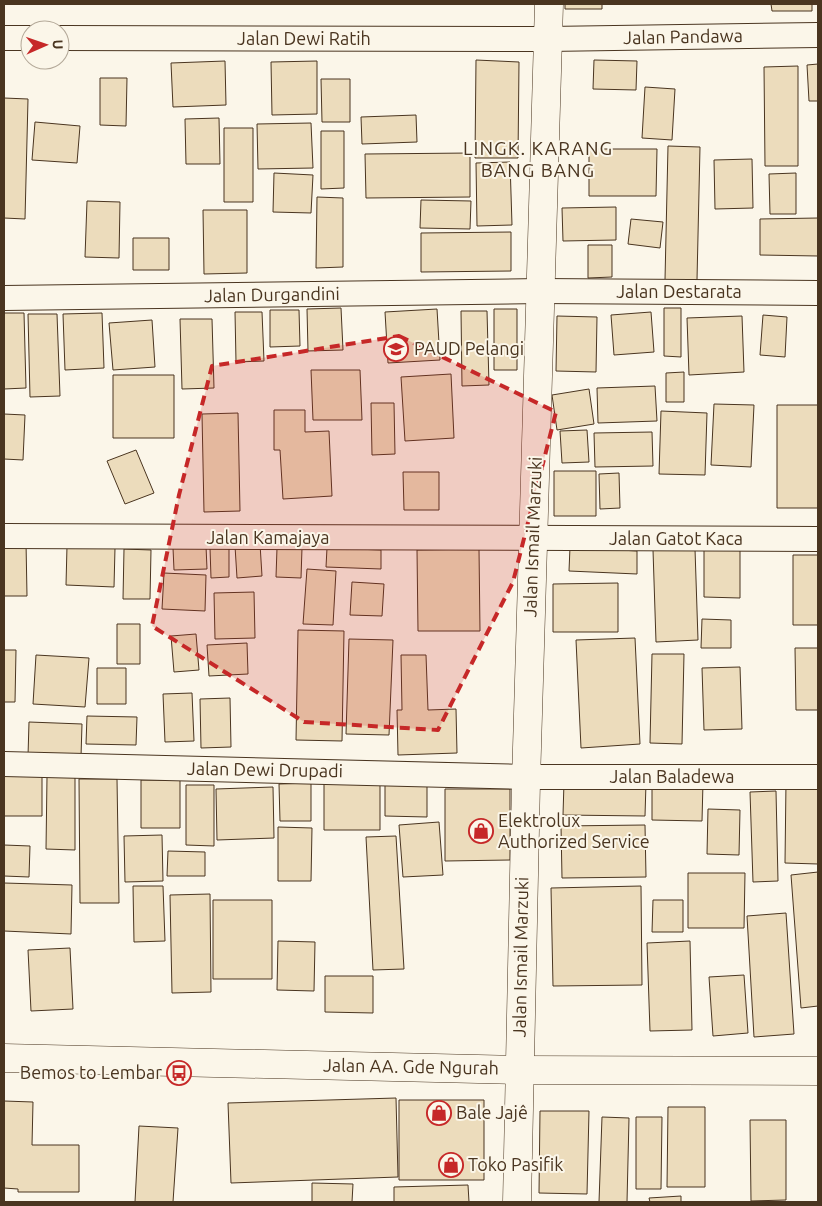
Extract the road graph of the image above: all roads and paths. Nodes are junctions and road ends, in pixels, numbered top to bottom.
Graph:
1 (549, 4) edge
2 (818, 35) edge
3 (4, 38) edge
4 (20, 38) edge
5 (70, 38) edge
6 (548, 39) junction
7 (540, 291) junction
8 (818, 293) edge
9 (4, 298) edge
10 (4, 536) edge
11 (533, 539) junction
12 (818, 539) edge
13 (4, 764) edge
14 (526, 776) junction
15 (818, 777) edge
16 (4, 1058) edge
17 (518, 1070) junction
18 (818, 1071) edge
19 (516, 1202) edge

1 - 6 street, Jalan Ismail Marzuki
2 - 6 street, Jalan Pandawa
3 - 4 street
5 - 6 street, Jalan Dewi Ratih
6 - 7 street, Jalan Ismail Marzuki
7 - 8 street, Jalan Destarata
7 - 9 street, Jalan Durgandini
7 - 11 street, Jalan Ismail Marzuki
10 - 11 street, Jalan Kamajaya
11 - 12 street, Jalan Gatot Kaca
11 - 14 street, Jalan Ismail Marzuki
13 - 14 street, Jalan Dewi Drupadi
14 - 15 street, Jalan Baladewa
14 - 17 street, Jalan Ismail Marzuki
16 - 17 street, Jalan AA. Gde Ngurah
17 - 18 street, Jalan AA. Gde Ngurah
17 - 19 street, Jalan Ismail Marzuki

